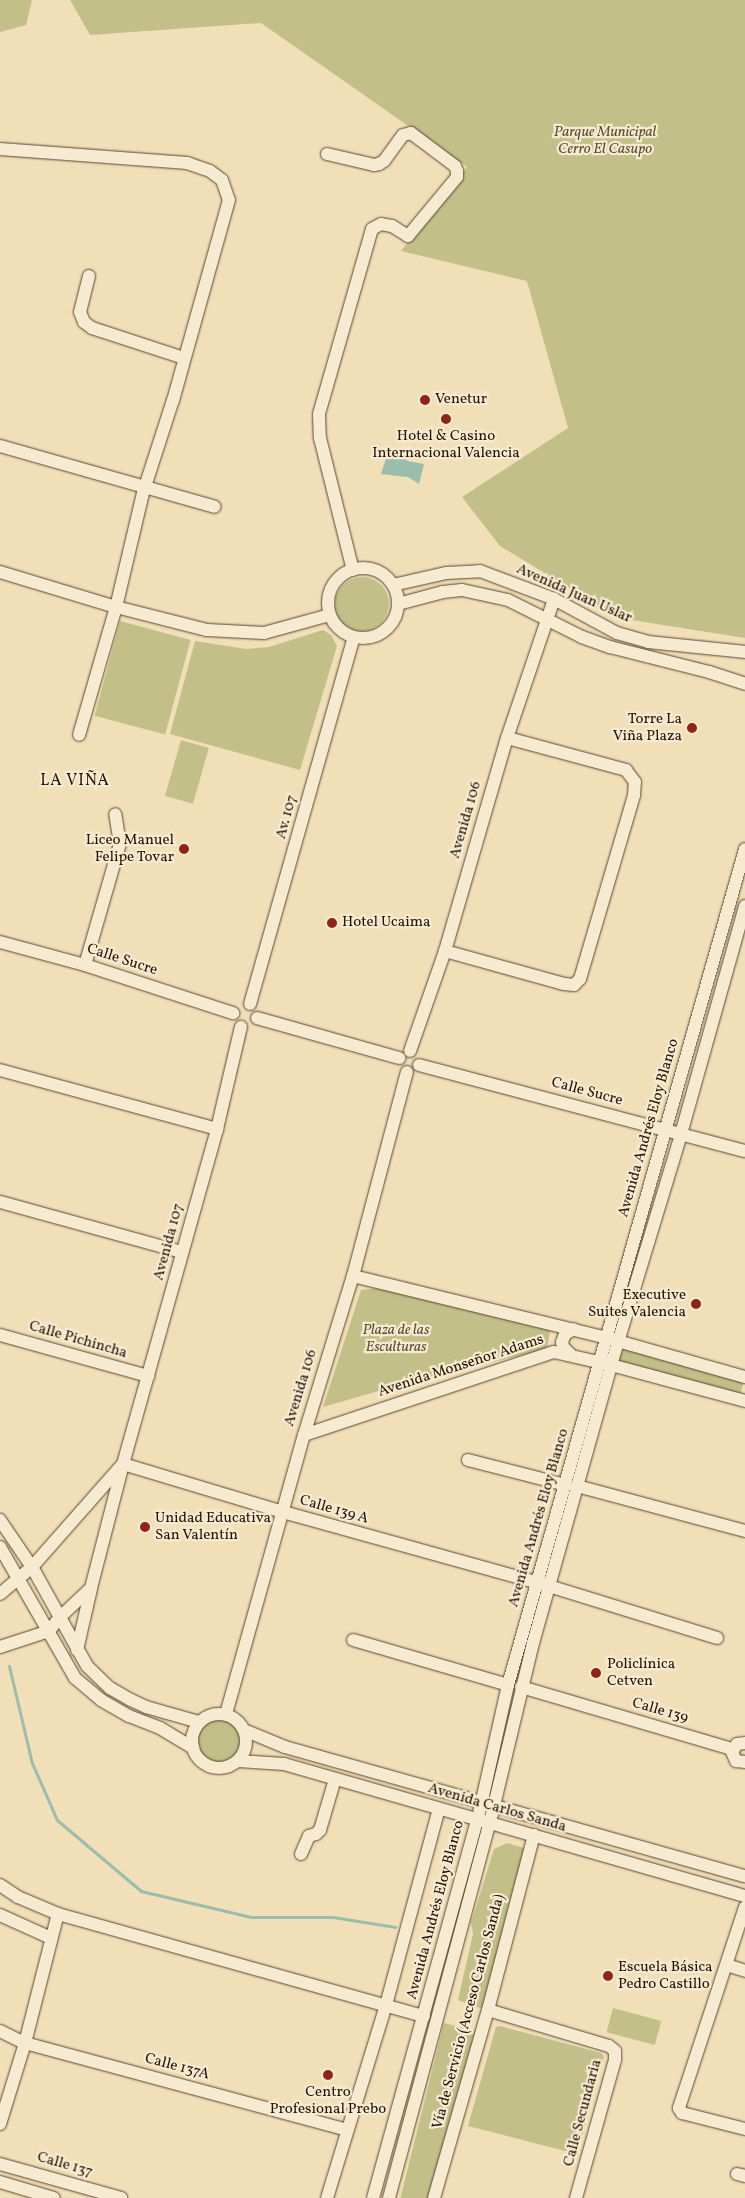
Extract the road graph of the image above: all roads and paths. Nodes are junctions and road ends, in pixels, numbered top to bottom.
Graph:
1 (0, 149) edge
2 (327, 154) dead end
3 (89, 276) dead end
4 (184, 358) junction
5 (0, 446) edge
6 (145, 488) junction
7 (215, 507) dead end
8 (353, 570) junction
9 (0, 572) edge
10 (393, 585) junction
11 (554, 599) junction
12 (398, 604) junction
13 (116, 607) junction
14 (330, 615) junction
15 (547, 618) junction
16 (354, 637) junction
17 (745, 652) edge
18 (745, 684) edge
19 (79, 735) dead end
20 (507, 738) junction
21 (115, 814) dead end
22 (745, 849) edge
23 (745, 906) edge
24 (0, 942) edge
25 (445, 951) junction
26 (85, 965) junction
27 (250, 1004) junction
28 (233, 1013) junction
29 (257, 1018) junction
30 (241, 1027) junction
31 (410, 1051) junction
32 (399, 1058) junction
33 (419, 1065) junction
34 (0, 1070) edge
35 (407, 1072) junction
36 (217, 1129) junction
37 (666, 1129) junction
38 (681, 1134) junction
39 (745, 1152) edge
40 (0, 1202) edge
41 (182, 1252) junction
42 (352, 1276) junction
43 (574, 1329) junction
44 (0, 1335) edge
45 (613, 1339) junction
46 (571, 1355) junction
47 (606, 1364) junction
48 (148, 1376) junction
49 (745, 1378) edge
50 (745, 1401) edge
51 (304, 1435) junction
52 (468, 1460) dead end
53 (122, 1464) junction
54 (572, 1486) junction
55 (283, 1512) junction
56 (0, 1520) edge
57 (745, 1531) edge
58 (0, 1548) edge
59 (32, 1567) junction
60 (18, 1579) junction
61 (544, 1585) junction
62 (91, 1588) junction
63 (0, 1594) edge
64 (59, 1618) junction
65 (49, 1631) junction
66 (718, 1638) dead end
67 (353, 1640) dead end
68 (0, 1647) edge
69 (77, 1650) junction
70 (514, 1686) junction
71 (226, 1714) junction
72 (199, 1722) junction
73 (244, 1730) junction
74 (745, 1743) edge
75 (192, 1748) junction
76 (732, 1749) junction
77 (238, 1761) junction
78 (745, 1762) edge
79 (335, 1778) junction
80 (487, 1805) junction
81 (439, 1809) junction
82 (484, 1820) junction
83 (534, 1835) junction
84 (301, 1854) dead end
85 (745, 1876) edge
86 (0, 1885) edge
87 (745, 1896) edge
88 (745, 1907) edge
89 (58, 1914) junction
90 (0, 1915) edge
91 (51, 1938) junction
92 (727, 1965) junction
93 (745, 1971) edge
94 (386, 2005) junction
95 (488, 2010) junction
96 (424, 2016) junction
97 (0, 2031) edge
98 (25, 2042) junction
99 (0, 2124) edge
100 (745, 2129) edge
101 (347, 2130) junction
102 (0, 2164) edge
103 (0, 2182) edge
104 (54, 2198) edge
105 (121, 2198) edge
106 (327, 2198) edge
107 (373, 2198) edge
108 (389, 2198) edge
109 (434, 2198) edge
110 (576, 2198) edge

1 - 4 street
2 - 8 street
3 - 4 street
4 - 6 street
5 - 6 street
6 - 7 street
6 - 13 street
8 - 10 street
8 - 14 street
9 - 13 street
10 - 11 street, Avenida Juan Uslar
10 - 12 street
11 - 15 street, Avenida 106
11 - 17 street, Avenida Juan Uslar
12 - 15 street
12 - 16 street
13 - 14 street
13 - 19 street
14 - 16 street
15 - 18 street
15 - 20 street, Avenida 106
16 - 27 street, Av. 107
20 - 25 street, Avenida 106
20 - 25 street
21 - 26 street
22 - 37 street, Avenida Andrés Eloy Blanco
23 - 38 street, Avenida Andrés Eloy Blanco
24 - 26 street, Calle Sucre
25 - 31 street, Avenida 106
26 - 28 street, Calle Sucre
27 - 28 street
27 - 29 street
28 - 30 street
29 - 30 street
29 - 32 street
30 - 36 street, Avenida 107
31 - 32 street
31 - 33 street
32 - 35 street
33 - 35 street
33 - 37 street, Calle Sucre
34 - 36 street
35 - 42 street, Avenida 106
36 - 41 street, Avenida 107
37 - 38 street, Calle Sucre
37 - 45 street, Avenida Andrés Eloy Blanco
38 - 39 street, Calle Sucre
38 - 45 street, Avenida Andrés Eloy Blanco
40 - 41 street
41 - 48 street, Avenida 107
42 - 43 street, Avenida Monseñor Adams
42 - 51 street, Avenida 106
43 - 45 street, Avenida Monseñor Adams
43 - 46 street
44 - 48 street, Calle Pichincha
45 - 47 street, Avenida Andrés Eloy Blanco
45 - 49 street, Avenida Monseñor Adams
46 - 47 street, Avenida Monseñor Adams
46 - 51 street, Avenida Monseñor Adams
47 - 50 street, Avenida Monseñor Adams
47 - 54 street, Avenida Andrés Eloy Blanco
48 - 53 street, Avenida 107
51 - 55 street, Avenida 106
52 - 54 street
53 - 55 street, Calle 139 A
53 - 59 street
53 - 62 street, Avenida 107
54 - 57 street
54 - 61 street, Avenida Andrés Eloy Blanco
55 - 61 street, Calle 139 A
55 - 71 street, Avenida 106
56 - 59 street
58 - 60 street
59 - 60 street
59 - 64 street
60 - 63 street
60 - 65 street
61 - 66 street, Calle 139 A
61 - 70 street, Avenida Andrés Eloy Blanco
62 - 64 street
62 - 69 street, Avenida 107
64 - 65 street
64 - 69 street
65 - 68 street
65 - 75 street
67 - 70 street, Calle 139
69 - 72 street
70 - 76 street, Calle 139
70 - 80 street, Avenida Andrés Eloy Blanco
71 - 72 street
71 - 73 street
72 - 75 street
73 - 77 street
73 - 80 street, Avenida Carlos Sanda
74 - 76 street
75 - 77 street
76 - 78 street
77 - 79 street, Avenida Carlos Sanda
79 - 81 street, Avenida Carlos Sanda
79 - 84 street
80 - 82 street, Avenida Andrés Eloy Blanco
80 - 85 street, Avenida Carlos Sanda
81 - 82 street, Avenida Carlos Sanda
81 - 94 street
82 - 83 street, Avenida Carlos Sanda
82 - 96 street, Avenida Andrés Eloy Blanco
82 - 108 street, Avenida Andrés Eloy Blanco
83 - 87 street, Avenida Carlos Sanda
83 - 95 street, Vía de Servicio (Acceso Carlos Sanda)
86 - 89 street
88 - 92 street
89 - 91 street
89 - 94 street
90 - 91 street
91 - 98 street
92 - 93 street
92 - 100 street
94 - 96 street
94 - 101 street
95 - 109 street, Vía de Servicio (Acceso Carlos Sanda)
95 - 110 street, Calle Secundaria
96 - 107 street, Avenida Andrés Eloy Blanco
97 - 98 street, Calle 137A
98 - 99 street
98 - 101 street, Calle 137A
101 - 106 street
102 - 105 street, Calle 137
103 - 104 street

